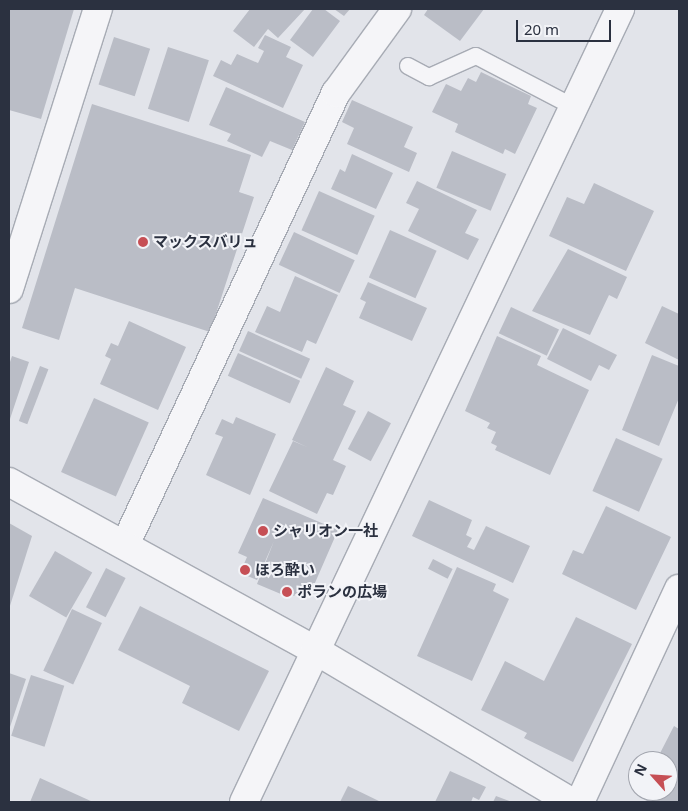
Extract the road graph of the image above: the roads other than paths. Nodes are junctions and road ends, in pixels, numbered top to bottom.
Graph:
1 (98, 9) edge
2 (397, 9) edge
3 (620, 9) edge
4 (408, 66) dead end
5 (574, 107) junction
6 (9, 289) edge
7 (9, 482) edge
8 (125, 545) junction
9 (679, 589) edge
10 (315, 650) junction
11 (244, 802) edge
12 (571, 802) edge
13 (580, 802) edge

1 - 6 street
2 - 8 street
3 - 5 street
4 - 5 lane
5 - 10 street
7 - 8 street
8 - 10 street
9 - 13 street
10 - 11 street
10 - 12 street

